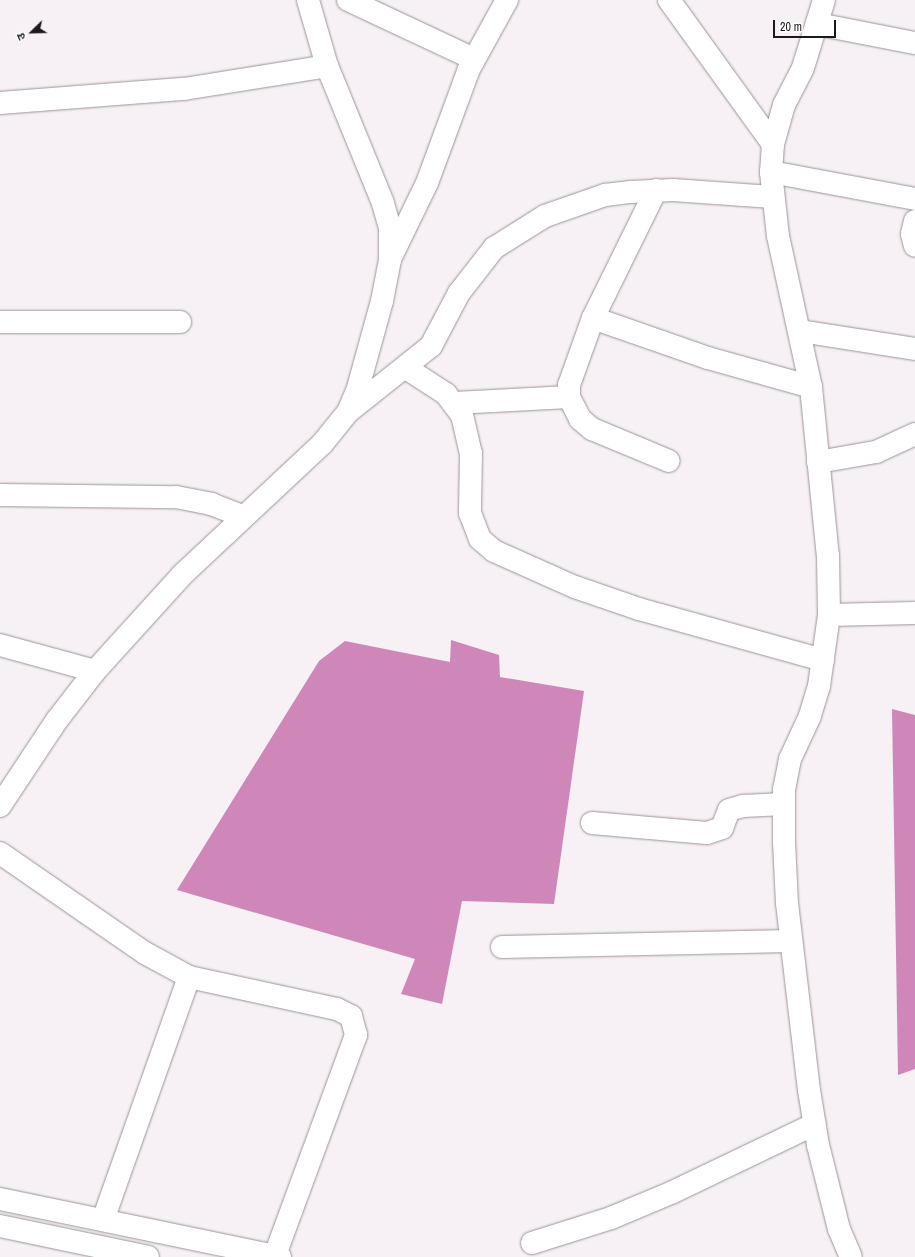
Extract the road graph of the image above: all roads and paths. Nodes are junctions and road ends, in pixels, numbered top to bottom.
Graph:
1 (308, 0) edge
2 (348, 0) edge
3 (507, 0) edge
4 (669, 0) edge
5 (824, 0) edge
6 (817, 24) junction
7 (915, 43) edge
8 (474, 59) junction
9 (327, 66) junction
10 (0, 103) edge
11 (773, 144) junction
12 (771, 172) junction
13 (656, 190) junction
14 (772, 197) junction
15 (915, 199) edge
16 (915, 221) edge
17 (915, 246) edge
18 (390, 260) junction
19 (594, 318) junction
20 (0, 322) edge
21 (180, 322) dead end
22 (800, 331) junction
23 (915, 349) edge
24 (406, 368) junction
25 (811, 387) junction
26 (569, 397) junction
27 (455, 403) junction
28 (348, 412) junction
29 (915, 434) edge
30 (669, 461) dead end
31 (818, 462) junction
32 (0, 495) edge
33 (243, 516) junction
34 (915, 613) edge
35 (829, 615) junction
36 (0, 645) edge
37 (823, 660) junction
38 (95, 671) junction
39 (784, 804) junction
40 (0, 806) edge
41 (592, 823) dead end
42 (0, 852) edge
43 (791, 941) junction
44 (502, 947) dead end
45 (190, 978) junction
46 (815, 1124) junction
47 (0, 1199) edge
48 (103, 1220) junction
49 (0, 1226) edge
50 (532, 1243) dead end
51 (278, 1256) edge
52 (148, 1257) edge
53 (851, 1257) edge

1 - 9 street
2 - 8 street
3 - 8 street
4 - 11 street
5 - 6 street
6 - 7 street
6 - 11 street
8 - 18 street
9 - 10 street
9 - 18 street
11 - 12 street
12 - 14 street
12 - 15 street
13 - 14 street
13 - 19 street
13 - 24 street
14 - 22 street
16 - 17 street
18 - 28 street
19 - 25 street
19 - 26 street
20 - 21 street
22 - 23 street
22 - 25 street
24 - 27 street
24 - 28 street
25 - 31 street
26 - 27 street
26 - 30 street
27 - 37 street
28 - 33 street
29 - 31 street
31 - 35 street
32 - 33 street
33 - 38 street
34 - 35 street
35 - 37 street
36 - 38 street
37 - 39 street
38 - 40 street
39 - 41 street
39 - 43 street
42 - 45 street
43 - 44 street
43 - 46 street
45 - 48 street
45 - 51 street
46 - 50 street
46 - 53 street
47 - 48 street
48 - 51 street
49 - 52 street

